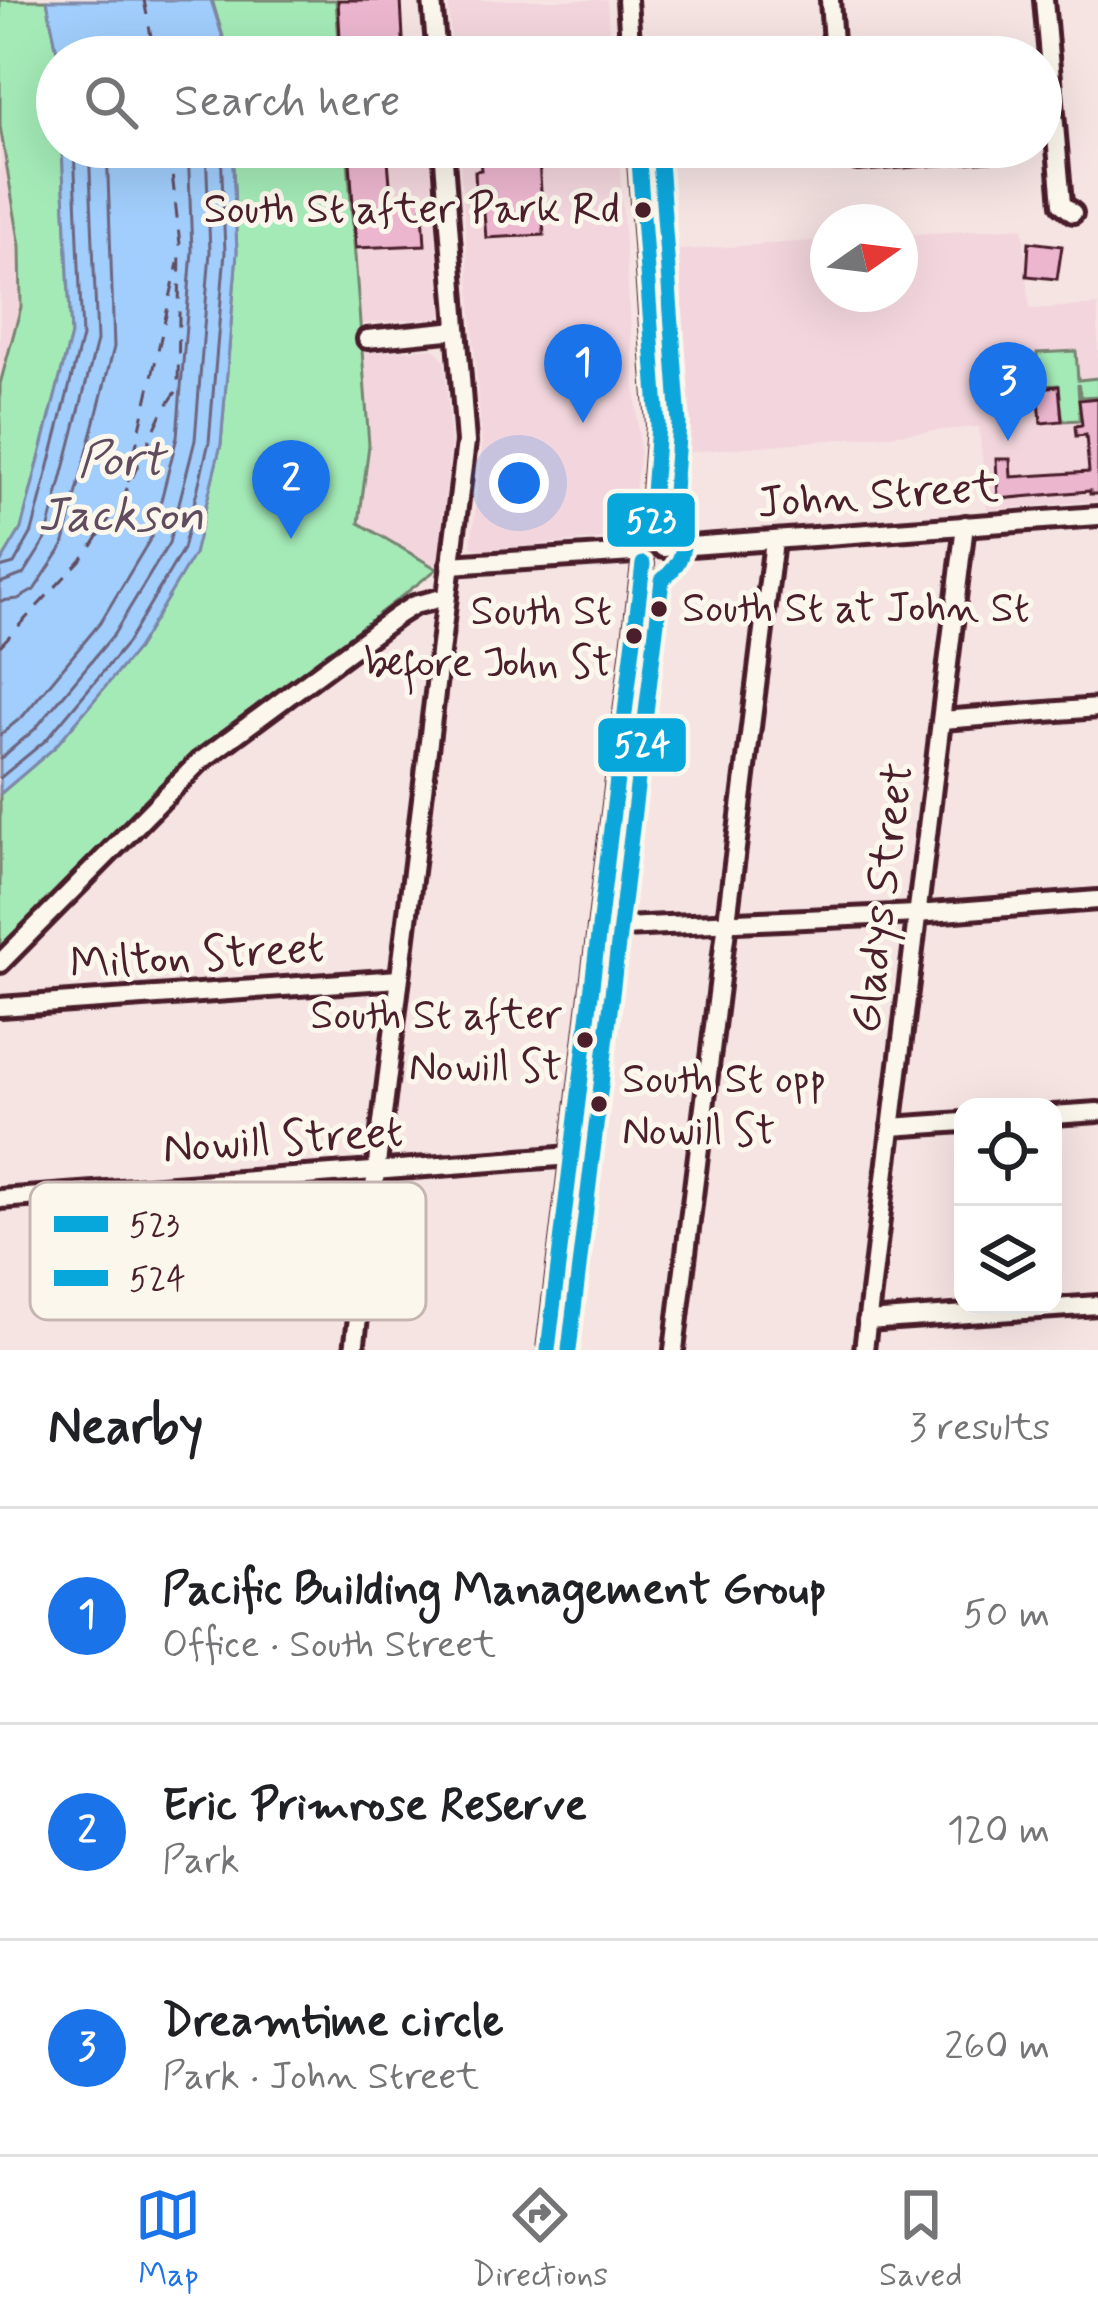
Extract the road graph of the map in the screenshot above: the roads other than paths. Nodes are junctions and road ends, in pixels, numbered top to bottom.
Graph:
1 (432, 0) edge
2 (626, 0) edge
3 (830, 0) edge
4 (1044, 0) edge
5 (435, 36) edge
6 (629, 36) edge
7 (833, 36) edge
8 (1045, 36) edge
9 (445, 168) edge
10 (640, 168) edge
11 (1053, 168) edge
12 (1073, 213) dead end
13 (457, 330) junction
14 (368, 338) dead end
15 (1098, 516) edge
16 (965, 526) junction
17 (656, 541) junction
18 (774, 541) junction
19 (638, 558) junction
20 (450, 566) junction
21 (446, 597) junction
22 (1098, 708) edge
23 (942, 720) junction
24 (1098, 900) edge
25 (917, 914) junction
26 (726, 922) junction
27 (599, 928) junction
28 (0, 963) edge
29 (399, 979) junction
30 (0, 1007) edge
31 (1098, 1112) edge
32 (1062, 1114) edge
33 (954, 1123) edge
34 (891, 1127) junction
35 (572, 1156) junction
36 (375, 1170) junction
37 (214, 1182) edge
38 (374, 1182) edge
39 (30, 1196) edge
40 (0, 1198) edge
41 (1098, 1305) edge
42 (358, 1320) edge
43 (867, 1321) junction
44 (354, 1350) edge
45 (548, 1350) edge
46 (674, 1350) edge
47 (864, 1350) edge

1 - 5 street
2 - 6 street
3 - 7 street
4 - 8 street
9 - 13 street
10 - 17 street
11 - 12 street
13 - 14 street
13 - 20 street
15 - 16 street, John Street
16 - 18 street, John Street
16 - 23 street, Gladys Street
17 - 18 street, John Street
17 - 19 street
18 - 26 street
19 - 20 street
19 - 27 street
20 - 21 street
21 - 28 street
21 - 29 street
22 - 23 street
23 - 25 street, Gladys Street
24 - 25 street
25 - 26 street
25 - 34 street, Gladys Street
26 - 27 street
26 - 46 street
27 - 35 street
29 - 30 street, Milton Street
29 - 36 street
31 - 32 street
33 - 34 street
34 - 43 street, Gladys Street
35 - 36 street, Nowill Street
35 - 45 street
36 - 37 street, Nowill Street
36 - 38 street
39 - 40 street, Nowill Street
41 - 43 street
42 - 44 street
43 - 47 street, Gladys Street

